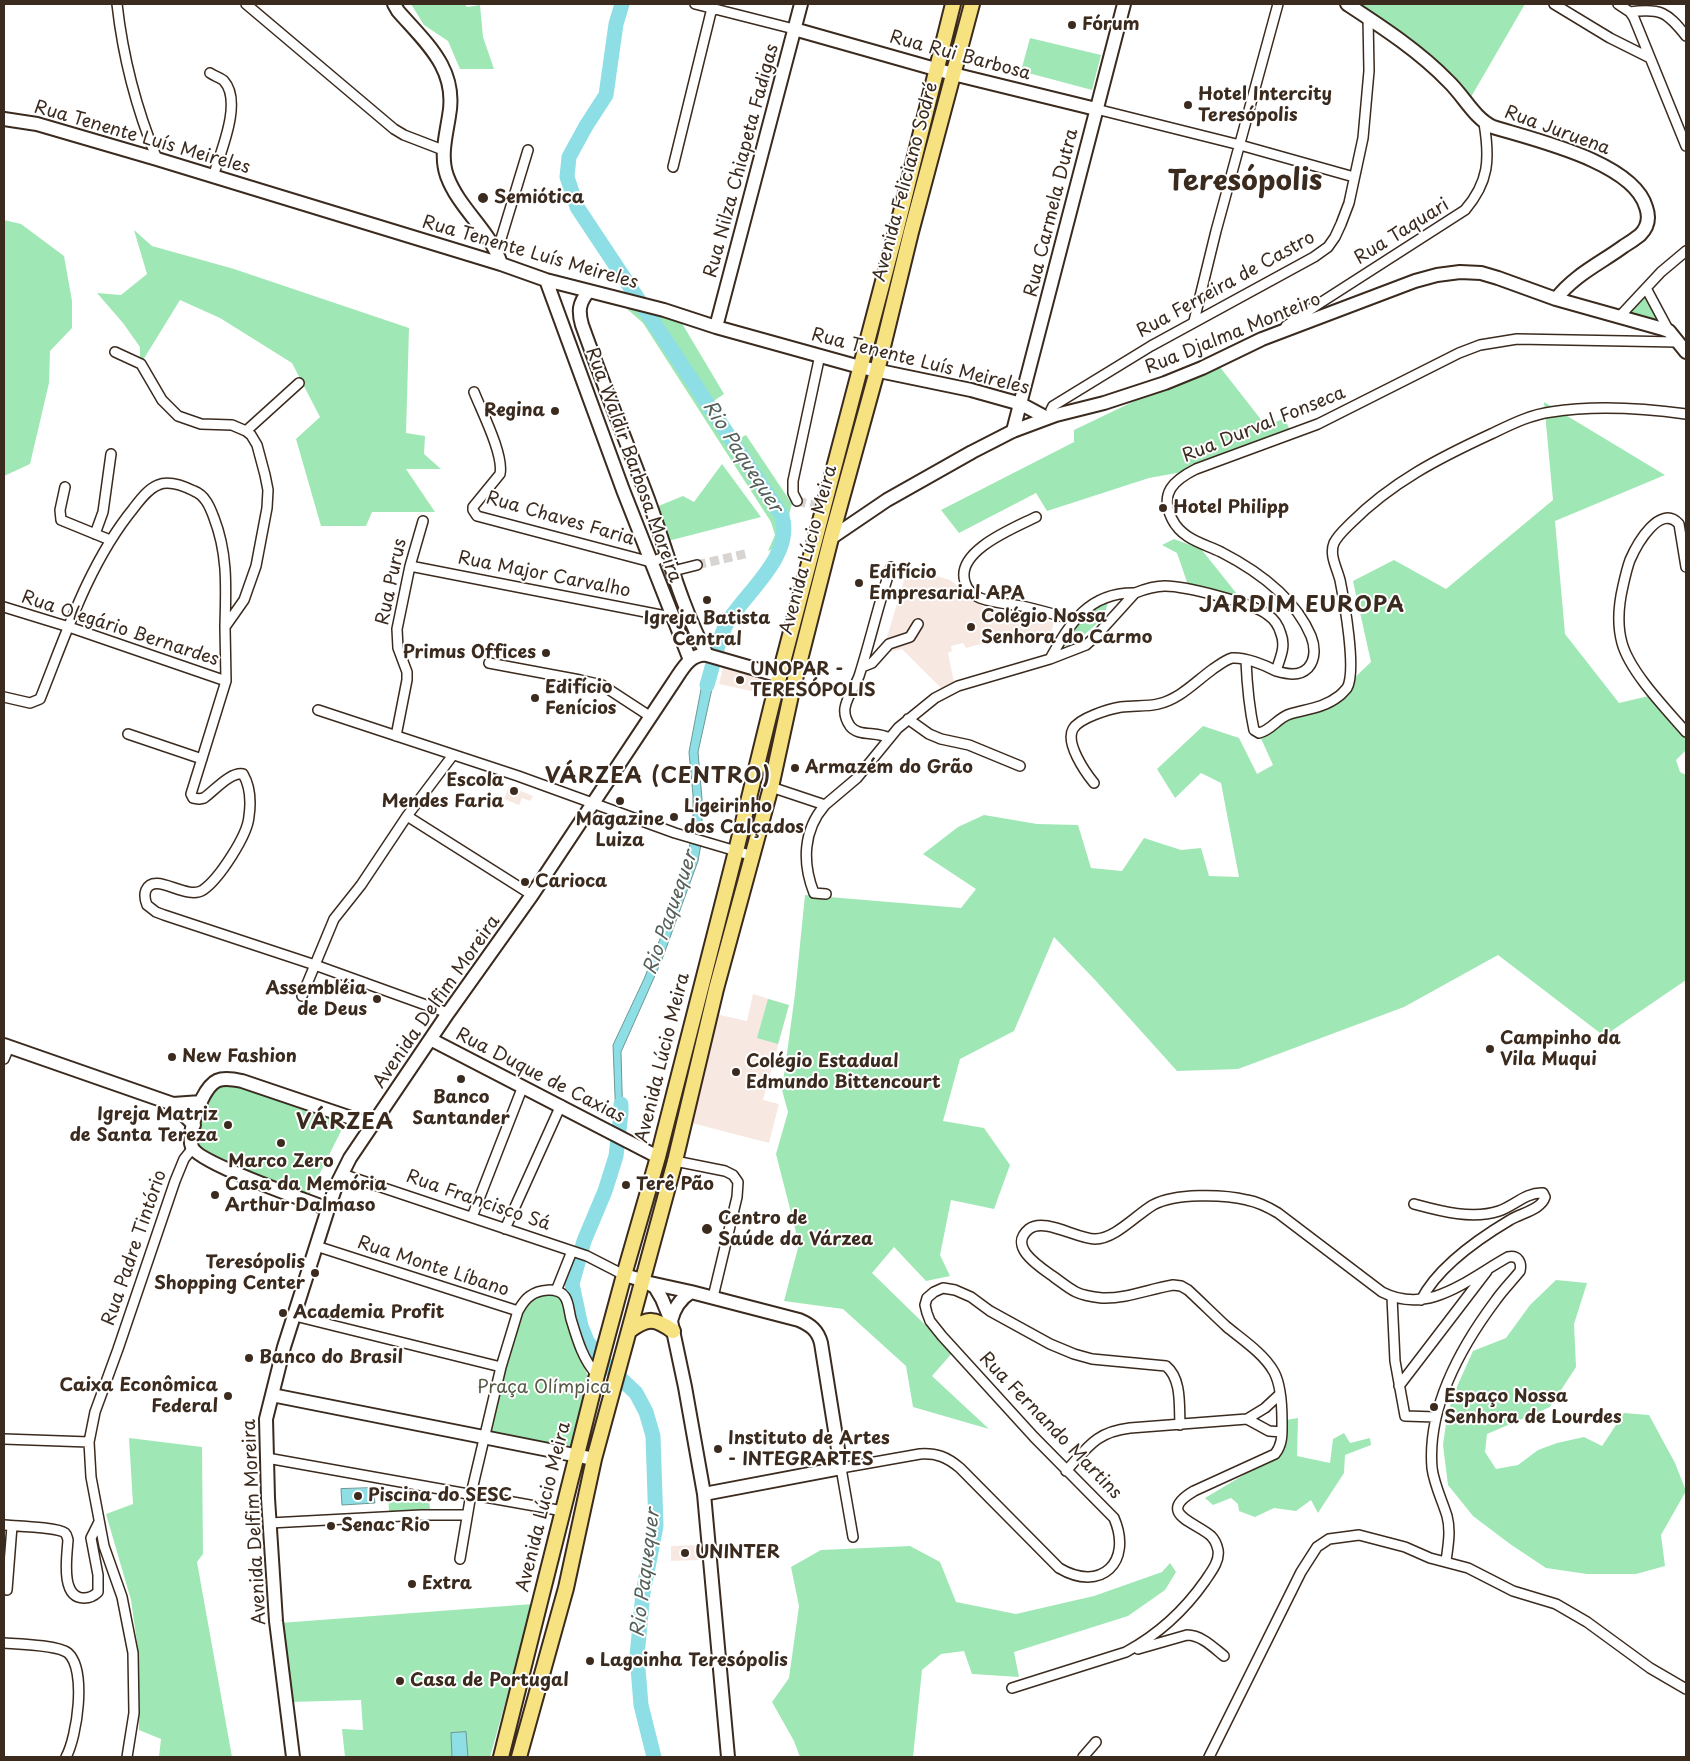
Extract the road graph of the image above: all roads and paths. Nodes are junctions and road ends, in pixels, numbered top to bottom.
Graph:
1 (116, 4) edge
2 (246, 4) edge
3 (394, 4) edge
4 (695, 4) edge
5 (801, 4) edge
6 (952, 4) edge
7 (972, 4) edge
8 (1124, 4) edge
9 (1278, 4) edge
10 (1347, 4) edge
11 (1554, 4) edge
12 (1618, 4) edge
13 (715, 9) junction
14 (1630, 12) junction
15 (1368, 18) junction
16 (794, 29) junction
17 (1686, 36) edge
18 (1650, 58) junction
19 (936, 69) junction
20 (210, 73) dead end
21 (953, 74) junction
22 (1096, 109) junction
23 (4, 119) edge
24 (1484, 123) junction
25 (1240, 146) junction
26 (1686, 146) edge
27 (443, 150) junction
28 (528, 150) dead end
29 (157, 158) junction
30 (673, 167) dead end
31 (213, 177) junction
32 (1354, 177) junction
33 (897, 228) junction
34 (911, 232) junction
35 (1686, 251) edge
36 (499, 258) junction
37 (546, 280) junction
38 (1646, 288) junction
39 (588, 292) junction
40 (1556, 299) junction
41 (1619, 317) junction
42 (1194, 321) junction
43 (716, 327) junction
44 (1669, 331) junction
45 (1278, 333) junction
46 (1678, 342) junction
47 (116, 352) dead end
48 (1686, 352) edge
49 (820, 355) junction
50 (860, 367) junction
51 (877, 371) junction
52 (299, 383) dead end
53 (474, 392) dead end
54 (1021, 404) junction
55 (1686, 414) edge
56 (1052, 417) junction
57 (246, 430) junction
58 (1013, 431) junction
59 (111, 454) dead end
60 (642, 484) junction
61 (65, 487) dead end
62 (623, 490) junction
63 (797, 501) dead end
64 (1036, 517) dead end
65 (422, 521) dead end
66 (95, 534) junction
67 (831, 538) junction
68 (110, 540) junction
69 (668, 556) junction
70 (651, 562) junction
71 (697, 565) tunnel mouth
72 (410, 566) junction
73 (1686, 566) edge
74 (891, 567) dead end
75 (673, 571) junction
76 (1135, 593) junction
77 (4, 607) edge
78 (671, 617) junction
79 (1074, 620) junction
80 (918, 624) dead end
81 (69, 627) junction
82 (225, 627) junction
83 (698, 638) junction
84 (683, 644) junction
85 (709, 655) junction
86 (1050, 659) junction
87 (690, 660) junction
88 (1246, 660) junction
89 (489, 663) dead end
90 (862, 667) junction
91 (1276, 671) junction
92 (780, 676) junction
93 (226, 681) junction
94 (4, 697) edge
95 (318, 710) dead end
96 (651, 717) junction
97 (908, 719) junction
98 (1686, 732) edge
99 (128, 734) dead end
100 (396, 736) junction
101 (889, 738) junction
102 (453, 755) junction
103 (202, 759) junction
104 (1020, 766) dead end
105 (1094, 783) dead end
106 (771, 788) junction
107 (593, 804) junction
108 (825, 805) junction
109 (407, 816) junction
110 (736, 851) junction
111 (752, 856) junction
112 (826, 894) dead end
113 (532, 895) junction
114 (314, 965) junction
115 (302, 996) dead end
116 (448, 1013) junction
117 (432, 1040) junction
118 (6, 1050) edge
119 (522, 1086) junction
120 (201, 1102) junction
121 (173, 1104) junction
122 (560, 1106) junction
123 (194, 1125) junction
124 (372, 1125) junction
125 (192, 1149) junction
126 (658, 1157) junction
127 (675, 1160) junction
128 (342, 1174) junction
129 (1414, 1204) dead end
130 (328, 1209) junction
131 (472, 1217) junction
132 (505, 1229) junction
133 (316, 1246) junction
134 (573, 1252) junction
135 (1489, 1268) junction
136 (624, 1275) junction
137 (646, 1281) junction
138 (556, 1291) junction
139 (691, 1292) junction
140 (1392, 1296) junction
141 (713, 1297) junction
142 (1421, 1300) junction
143 (518, 1311) junction
144 (295, 1316) junction
145 (672, 1326) junction
146 (629, 1331) junction
147 (501, 1367) junction
148 (598, 1372) junction
149 (1399, 1386) junction
150 (272, 1395) junction
151 (1279, 1395) junction
152 (1436, 1417) junction
153 (1247, 1419) junction
154 (1180, 1425) junction
155 (1282, 1432) junction
156 (485, 1436) junction
157 (4, 1439) edge
158 (89, 1442) junction
159 (576, 1455) junction
160 (267, 1458) junction
161 (594, 1459) junction
162 (841, 1468) junction
163 (1066, 1471) junction
164 (471, 1494) junction
165 (704, 1494) junction
166 (563, 1510) junction
167 (467, 1515) junction
168 (99, 1522) junction
169 (270, 1523) junction
170 (8, 1525) edge
171 (853, 1537) dead end
172 (460, 1559) dead end
173 (1446, 1561) junction
174 (7, 1590) dead end
175 (4, 1643) edge
176 (1126, 1652) junction
177 (1224, 1656) dead end
178 (1012, 1688) dead end
179 (1686, 1688) edge
180 (1096, 1742) dead end
181 (66, 1757) edge
182 (127, 1757) edge
183 (293, 1757) edge
184 (501, 1757) edge
185 (519, 1757) edge
186 (728, 1757) edge
187 (1083, 1757) edge
188 (1209, 1757) edge

1 - 29 street
2 - 27 street
3 - 27 main road
4 - 13 street, Rua Rui Barbosa
5 - 16 main road, Rua Nilza Chiapeta Fadigas
6 - 19 main road, Avenida Feliciano Sodré
7 - 21 main road, Avenida Feliciano Sodré
8 - 22 main road, Rua Carmela Dutra
9 - 25 street
10 - 15 main road, Rua Juruena
11 - 18 street
12 - 14 street
13 - 16 street, Rua Rui Barbosa
13 - 30 street
14 - 17 street
14 - 18 street
15 - 24 main road, Rua Juruena
15 - 32 street, Rua Ferreira de Castro
16 - 19 main road, Rua Rui Barbosa
16 - 43 main road, Rua Nilza Chiapeta Fadigas
18 - 26 street
19 - 21 main road, Rua Rui Barbosa
19 - 33 main road, Avenida Feliciano Sodré
20 - 31 street
21 - 22 main road, Rua Rui Barbosa
21 - 34 main road, Avenida Feliciano Sodré
22 - 25 street, Rua Rui Barbosa
22 - 54 main road, Rua Carmela Dutra
23 - 29 main road, Rua Tenente Luís Meireles
24 - 40 main road, Rua Juruena
24 - 45 street, Rua Taquari
25 - 32 street, Rua Rui Barbosa
25 - 42 street
27 - 36 main road
28 - 36 street
29 - 31 main road, Rua Tenente Luís Meireles
31 - 36 main road, Rua Tenente Luís Meireles
32 - 42 street, Rua Ferreira de Castro
33 - 34 main road
33 - 50 main road, Avenida Feliciano Sodré
34 - 51 main road, Avenida Feliciano Sodré
35 - 38 street
36 - 37 main road, Rua Tenente Luís Meireles
37 - 39 main road, Rua Tenente Luís Meireles
37 - 62 main road, Rua Waldir Barbosa Moreira
38 - 41 street
38 - 44 street
39 - 43 main road, Rua Tenente Luís Meireles
39 - 60 main road, Rua Waldir Barbosa Moreira
40 - 41 main road, Rua Djalma Monteiro
40 - 45 main road, Rua Djalma Monteiro
41 - 44 main road, Rua Djalma Monteiro
42 - 56 street, Rua Ferreira de Castro
43 - 49 main road, Rua Tenente Luís Meireles
44 - 46 main road
45 - 56 main road, Rua Djalma Monteiro
46 - 48 main road
46 - 91 street, Rua Durval Fonseca
47 - 57 street
49 - 50 main road, Rua Tenente Luís Meireles
49 - 63 street
50 - 51 main road, Rua Tenente Luís Meireles
50 - 92 main road, Avenida Lúcio Meira
51 - 54 main road, Rua Tenente Luís Meireles
51 - 67 main road, Avenida Lúcio Meira
52 - 57 street
53 - 70 street, Rua Chaves Faria
54 - 56 main road, Rua Tenente Luís Meireles
54 - 58 main road, Rua Carmela Dutra
55 - 88 street
56 - 58 main road, Rua Djalma Monteiro
57 - 82 street
58 - 67 main road, Rua Djalma Monteiro
59 - 66 street
60 - 62 main road
60 - 69 main road, Rua Waldir Barbosa Moreira
61 - 66 street
62 - 70 main road, Rua Waldir Barbosa Moreira
64 - 79 street
65 - 72 street, Rua Purus
66 - 68 street
67 - 106 main road, Avenida Lúcio Meira
68 - 81 street
68 - 82 street
69 - 70 street
69 - 75 main road, Rua Waldir Barbosa Moreira
70 - 78 main road, Rua Waldir Barbosa Moreira
71 - 75 street
72 - 78 street, Rua Major Carvalho
72 - 100 street, Rua Purus
73 - 98 street
74 - 90 street
75 - 83 main road, Rua Waldir Barbosa Moreira
76 - 79 street
76 - 86 street
76 - 91 street
77 - 81 street, Rua Olegário Bernardes
78 - 84 main road, Rua Waldir Barbosa Moreira
79 - 86 street
80 - 90 street
81 - 93 street, Rua Olegário Bernardes
81 - 94 street
82 - 93 street
83 - 84 main road
83 - 85 main road, Rua Waldir Barbosa Moreira
84 - 85 street
84 - 87 main road, Rua Waldir Barbosa Moreira
85 - 87 main road
85 - 92 main road
86 - 97 street
87 - 96 main road, Avenida Delfim Moreira
88 - 91 street, Rua Durval Fonseca
88 - 105 street
89 - 96 street
90 - 101 street
92 - 110 main road, Avenida Lúcio Meira
93 - 103 street
95 - 100 street
96 - 107 main road, Avenida Delfim Moreira
97 - 101 street
97 - 104 street
99 - 103 street
100 - 102 street
101 - 108 street
102 - 107 street
102 - 109 street
103 - 114 street
106 - 108 street
106 - 111 main road, Avenida Lúcio Meira
107 - 110 street
107 - 113 main road, Avenida Delfim Moreira
108 - 112 street
109 - 113 street
109 - 114 street
110 - 111 street
110 - 126 main road, Avenida Lúcio Meira
111 - 127 main road, Avenida Lúcio Meira
113 - 116 main road, Avenida Delfim Moreira
114 - 115 street
114 - 116 street
116 - 117 main road, Avenida Delfim Moreira
117 - 119 main road, Rua Duque de Caxias
117 - 124 main road, Avenida Delfim Moreira
118 - 121 main road
119 - 122 main road, Rua Duque de Caxias
119 - 131 street
120 - 121 main road
120 - 123 main road, Rua Padre Tintório
120 - 124 main road, Rua Padre Tintório
121 - 123 main road
122 - 126 main road, Rua Duque de Caxias
122 - 132 street
123 - 125 main road, Rua Padre Tintório
124 - 128 main road, Avenida Delfim Moreira
125 - 130 main road
125 - 158 street, Rua Padre Tintório
126 - 136 main road, Avenida Lúcio Meira
127 - 137 main road, Avenida Lúcio Meira
127 - 141 street
128 - 130 main road, Avenida Delfim Moreira
128 - 131 street, Rua Francisco Sá
129 - 142 street
130 - 133 main road, Avenida Delfim Moreira
131 - 132 street, Rua Francisco Sá
132 - 134 street, Rua Francisco Sá
133 - 143 street, Rua Monte Líbano
133 - 144 main road, Avenida Delfim Moreira
134 - 136 street, Rua Francisco Sá
134 - 138 street
135 - 142 street
135 - 149 street
135 - 152 street
136 - 137 main road
136 - 148 main road, Avenida Lúcio Meira
137 - 139 main road
137 - 145 main road
137 - 146 main road, Avenida Lúcio Meira
138 - 143 street, Rua Monte Líbano
138 - 148 street
139 - 141 main road
139 - 145 main road
140 - 142 street
140 - 149 street
140 - 151 street
141 - 162 main road
143 - 147 street
144 - 147 street
144 - 150 main road, Avenida Delfim Moreira
145 - 146 main road
145 - 165 main road
146 - 161 main road, Avenida Lúcio Meira
147 - 156 street
148 - 159 main road, Avenida Lúcio Meira
149 - 152 street
150 - 156 main road
150 - 160 main road, Avenida Delfim Moreira
151 - 153 street
151 - 155 street
152 - 173 street
153 - 154 street
153 - 155 street
154 - 163 street
154 - 163 street, Rua Fernando Martins
155 - 176 street
156 - 159 main road
156 - 164 street
157 - 158 street
158 - 168 street, Rua Padre Tintório
159 - 161 main road
159 - 166 main road, Avenida Lúcio Meira
160 - 164 street
160 - 169 main road, Avenida Delfim Moreira
161 - 185 main road, Avenida Lúcio Meira
162 - 163 street, Rua Fernando Martins
162 - 165 main road, Rua Fernando Martins
162 - 171 street
164 - 166 street
164 - 167 street
165 - 186 main road
166 - 184 main road, Avenida Lúcio Meira
167 - 169 street
167 - 172 street
168 - 170 street
168 - 182 street, Rua Padre Tintório
169 - 183 main road, Avenida Delfim Moreira
170 - 174 street
173 - 179 street
173 - 188 street
175 - 181 street
176 - 177 street
176 - 178 street
180 - 187 street

